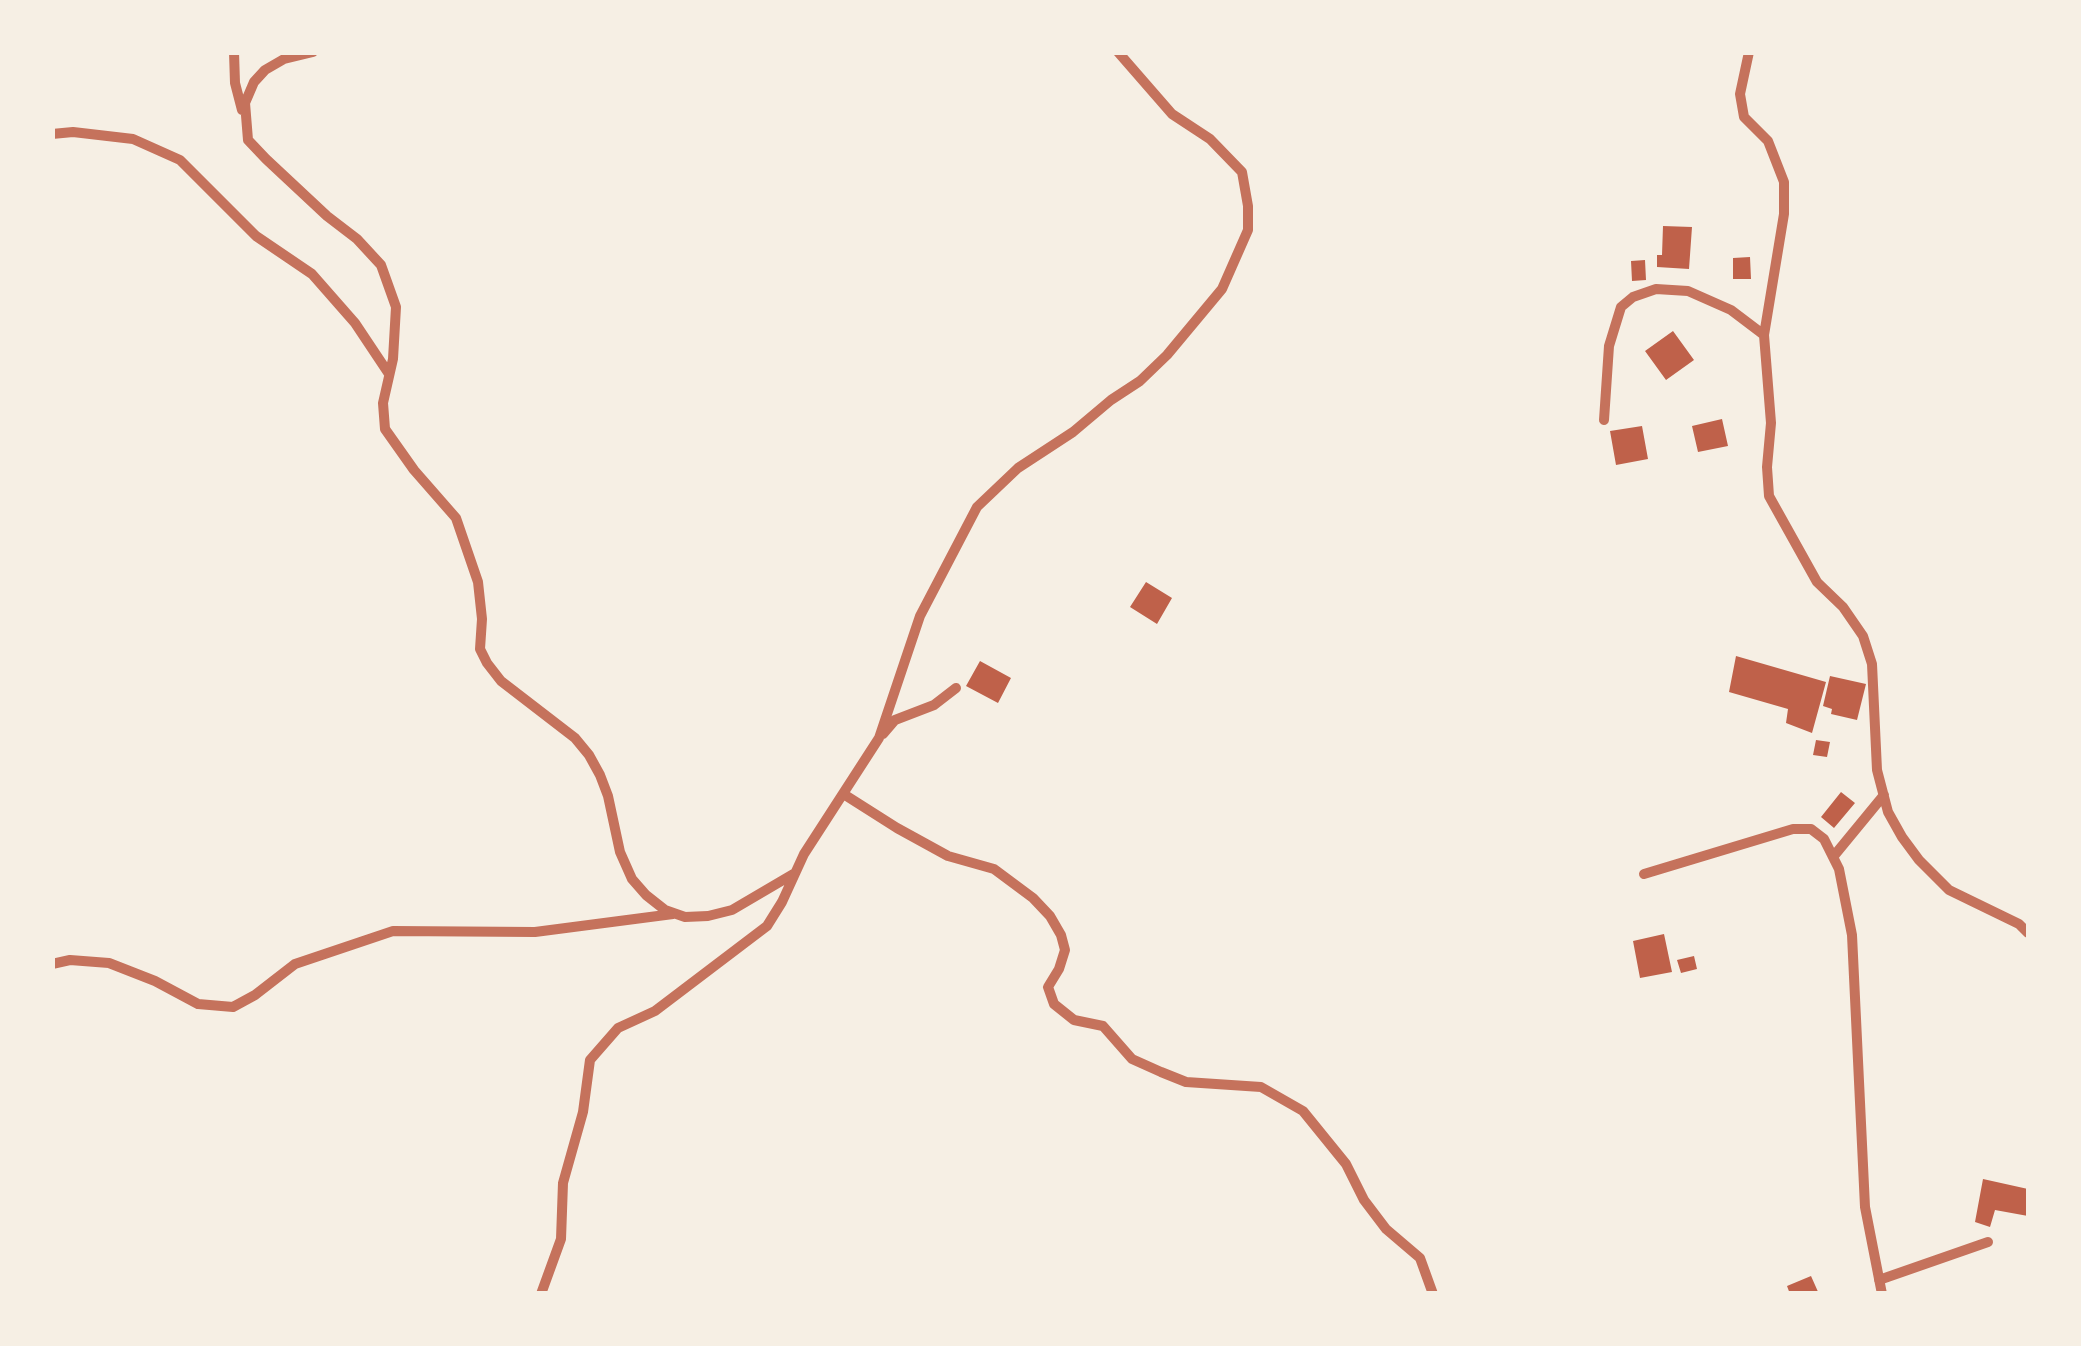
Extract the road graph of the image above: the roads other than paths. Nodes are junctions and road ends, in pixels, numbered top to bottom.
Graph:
1 (234, 52) edge
2 (312, 52) edge
3 (1118, 52) edge
4 (1749, 52) edge
5 (246, 124) junction
6 (52, 134) edge
7 (1764, 335) junction
8 (389, 374) junction
9 (1604, 420) dead end
10 (956, 688) dead end
11 (879, 738) junction
12 (845, 795) junction
13 (1884, 795) junction
14 (1833, 857) junction
15 (796, 872) junction
16 (1644, 874) dead end
17 (674, 914) junction
18 (2028, 933) edge
19 (52, 964) edge
20 (1988, 1242) dead end
21 (1879, 1280) junction
22 (541, 1294) edge
23 (1433, 1294) edge
24 (1882, 1294) edge

1 - 5 street
2 - 5 street
3 - 11 street
4 - 7 street
5 - 8 street
6 - 8 street
7 - 9 street
7 - 13 street
8 - 17 street
10 - 11 street
11 - 12 street
12 - 15 street
12 - 23 street
13 - 14 street
13 - 18 street
14 - 16 street
14 - 21 street
15 - 17 street
15 - 22 street
17 - 19 street
20 - 21 street
21 - 24 street

